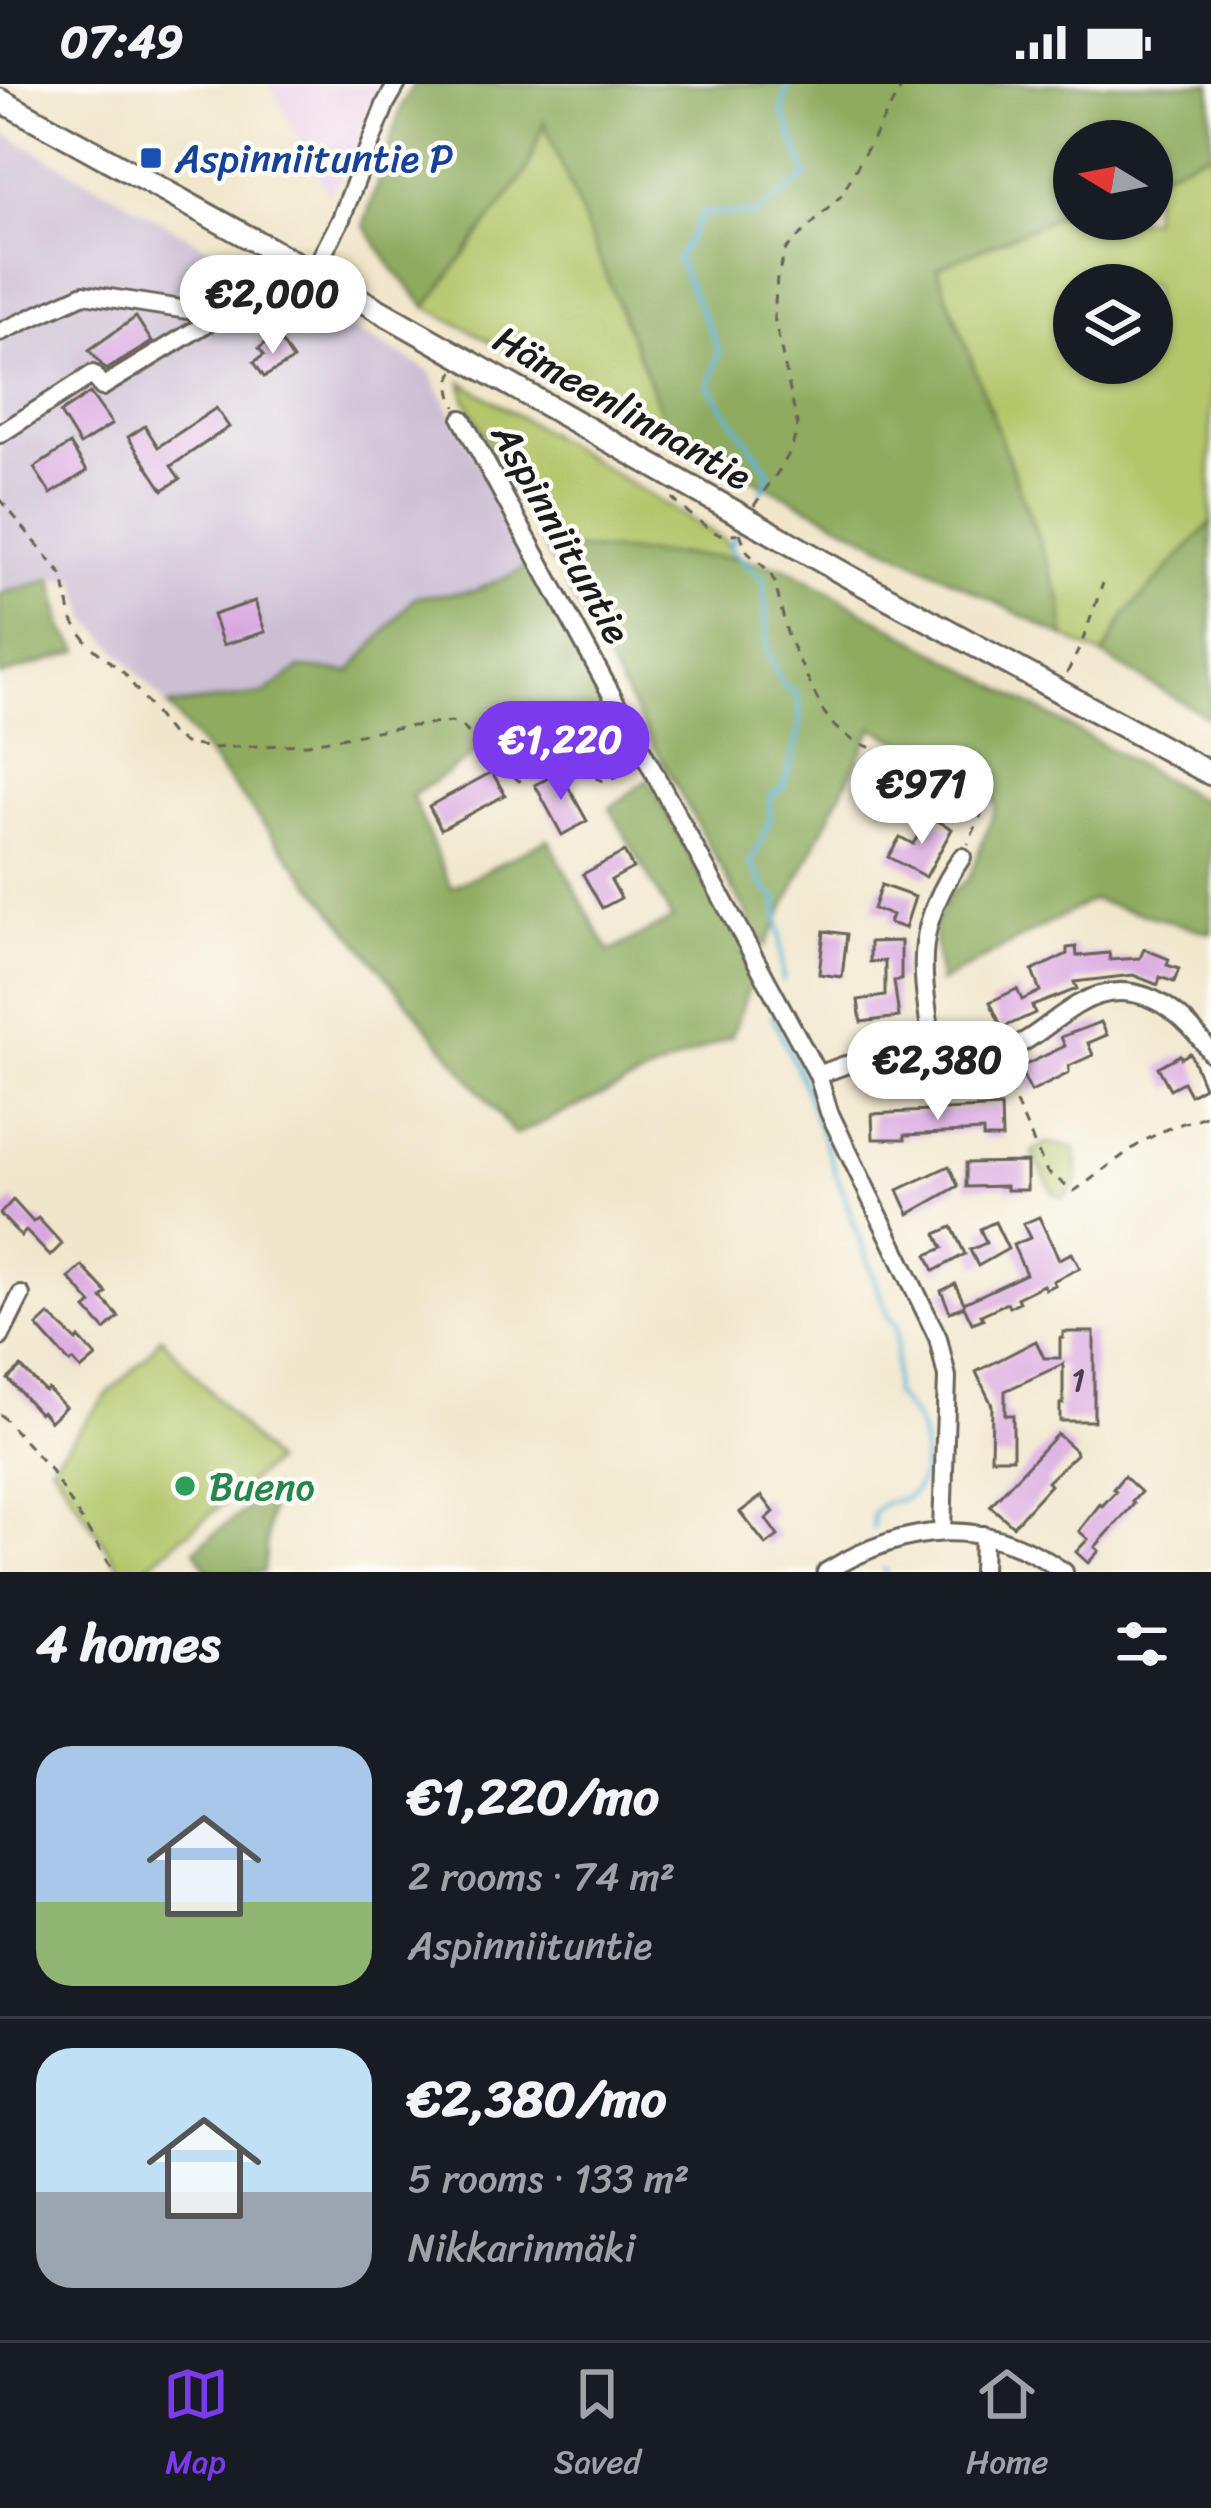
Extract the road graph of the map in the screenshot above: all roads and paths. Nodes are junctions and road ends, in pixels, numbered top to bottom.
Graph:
1 (397, 84) edge
2 (903, 84) edge
3 (0, 100) edge
4 (313, 272) junction
5 (0, 332) edge
6 (456, 369) dead end
7 (462, 419) joint
8 (0, 434) edge
9 (0, 499) edge
10 (753, 509) dead end
11 (740, 534) dead end
12 (1103, 584) dead end
13 (1058, 691) junction
14 (650, 762) junction
15 (1211, 774) edge
16 (962, 857) joint
17 (1211, 1053) edge
18 (934, 1059) junction
19 (998, 1063) dead end
20 (818, 1075) junction
21 (1211, 1114) edge
22 (21, 1295) dead end
23 (0, 1337) edge
24 (0, 1414) edge
25 (942, 1532) junction
26 (983, 1535) junction
27 (114, 1572) edge
28 (826, 1572) edge
29 (982, 1572) edge
30 (1064, 1572) edge

1 - 4 street
2 - 10 path
3 - 4 main road, Hämeenlinnantie
4 - 13 main road, Hämeenlinnantie
5 - 8 street
6 - 7 path
7 - 14 street, Aspinniituntie
9 - 14 path
11 - 16 path
12 - 13 path
13 - 15 main road, Hämeenlinnantie
14 - 20 street, Aspinniituntie
16 - 18 street
17 - 18 street
18 - 20 street
19 - 21 path
20 - 25 street, Aspinniituntie
22 - 23 street
24 - 27 path
25 - 26 street
25 - 28 street
26 - 29 street
26 - 30 street

